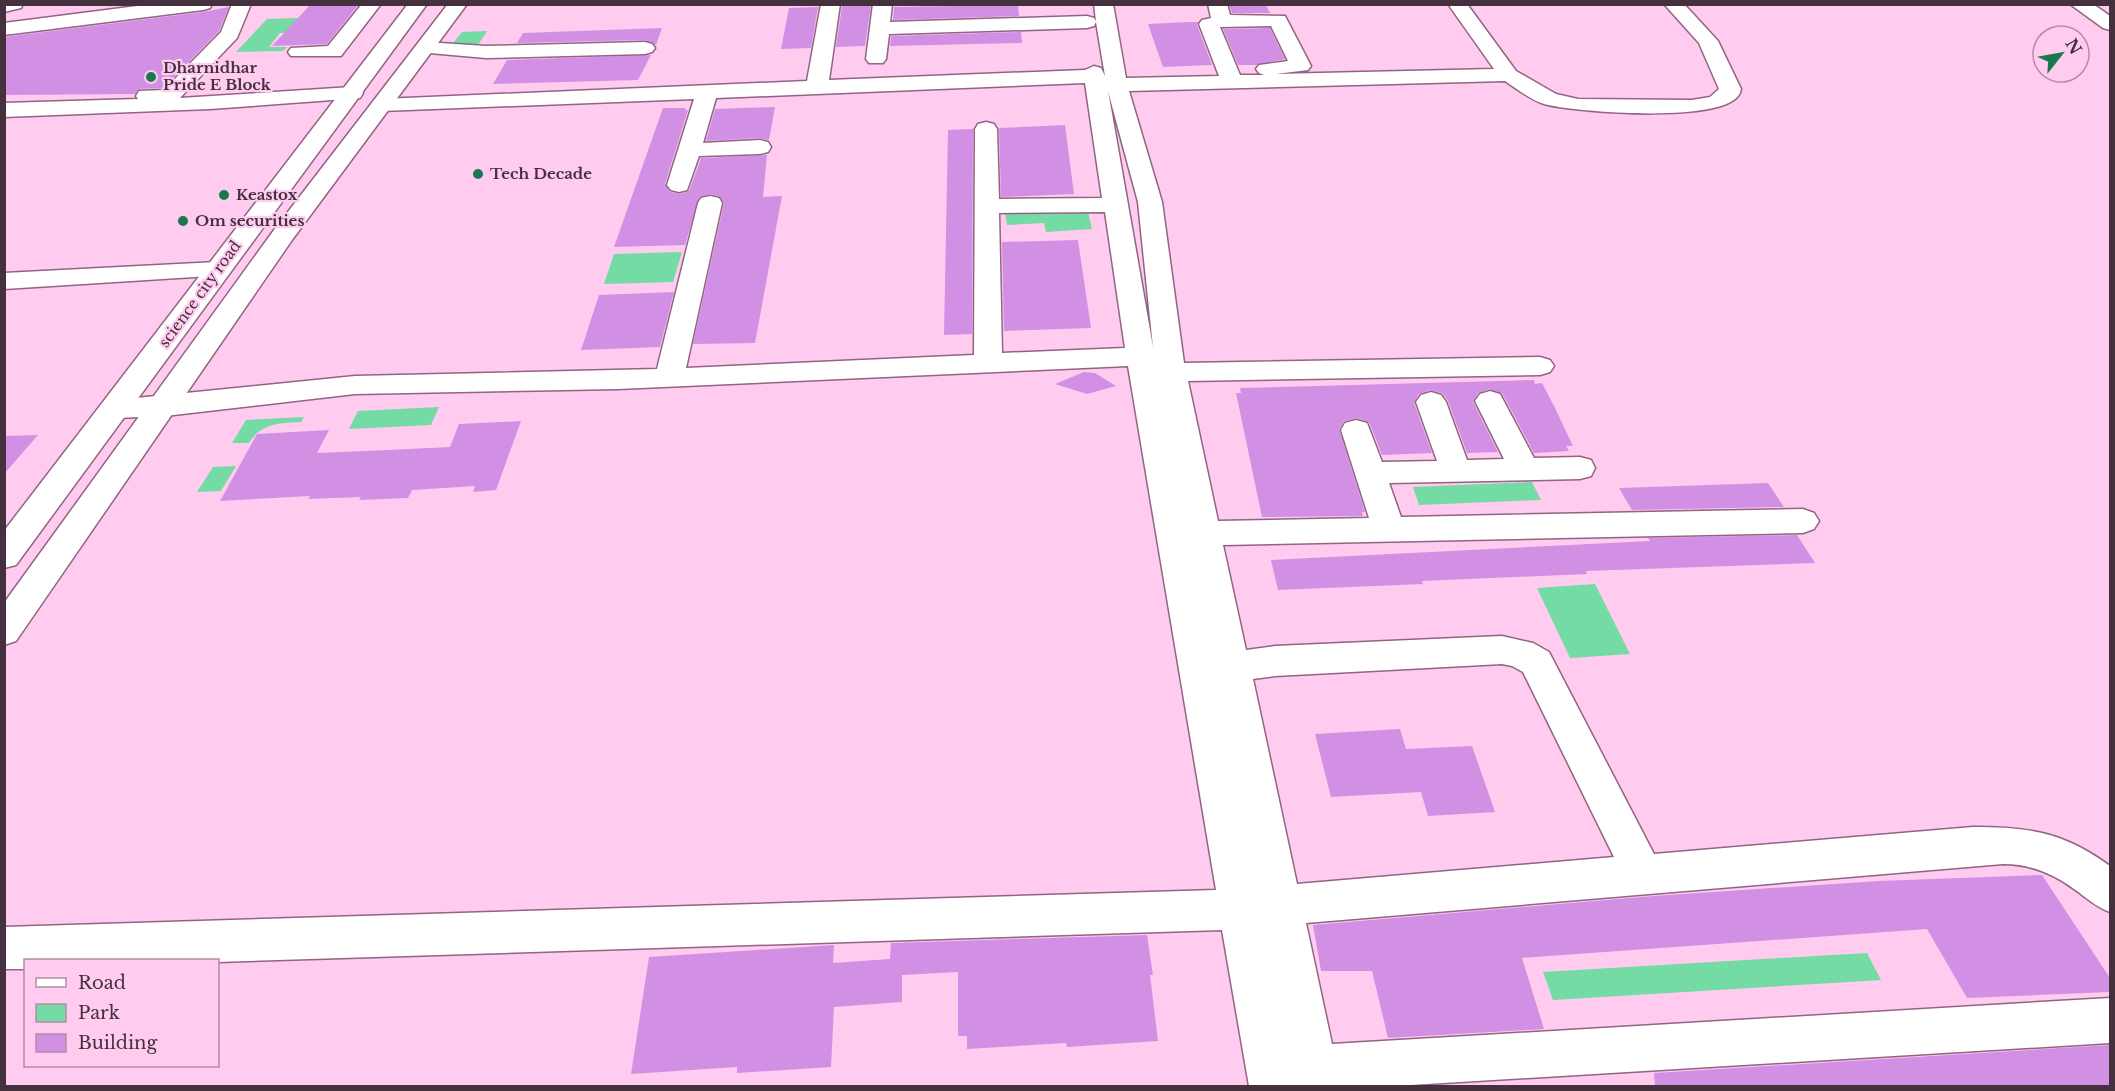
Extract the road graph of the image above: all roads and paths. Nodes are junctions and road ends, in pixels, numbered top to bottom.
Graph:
1 (110, 4) edge
2 (202, 4) edge
3 (242, 4) edge
4 (372, 4) edge
5 (418, 4) edge
6 (458, 4) edge
7 (831, 4) edge
8 (883, 4) edge
9 (1457, 4) edge
10 (1673, 4) edge
11 (2079, 4) edge
12 (4, 6) edge
13 (1092, 10) edge
14 (1220, 13) edge
15 (1287, 16) dead end
16 (22, 18) edge
17 (2106, 18) edge
18 (881, 28) junction
19 (425, 48) junction
20 (645, 48) dead end
21 (501, 51) junction
22 (298, 52) dead end
23 (876, 59) dead end
24 (486, 74) dead end
25 (1509, 75) junction
26 (1230, 76) junction
27 (1313, 80) junction
28 (1103, 82) junction
29 (817, 87) junction
30 (707, 92) junction
31 (352, 93) junction
32 (4, 98) edge
33 (382, 105) junction
34 (4, 110) edge
35 (986, 129) dead end
36 (760, 147) dead end
37 (690, 150) junction
38 (679, 185) dead end
39 (710, 203) dead end
40 (1116, 205) junction
41 (987, 206) junction
42 (218, 270) junction
43 (4, 281) edge
44 (1160, 361) junction
45 (988, 363) junction
46 (1540, 366) dead end
47 (669, 378) junction
48 (1491, 401) dead end
49 (1431, 402) dead end
50 (165, 406) junction
51 (117, 408) junction
52 (1356, 430) dead end
53 (1580, 468) dead end
54 (1524, 469) junction
55 (1456, 471) junction
56 (1370, 473) junction
57 (1803, 521) dead end
58 (1389, 530) junction
59 (1204, 533) junction
60 (4, 556) edge
61 (4, 631) edge
62 (1232, 667) junction
63 (1642, 874) junction
64 (2110, 892) edge
65 (1281, 905) junction
66 (1240, 909) junction
67 (4, 948) edge
68 (2110, 1021) edge
69 (1316, 1077) edge
70 (1272, 1086) edge

1 - 16 street
2 - 16 street
3 - 32 street
4 - 22 street
5 - 31 street, science city road
6 - 19 street
7 - 29 street
8 - 18 street
9 - 25 street
10 - 25 street
11 - 17 street
12 - 16 street
13 - 18 street
13 - 28 street
14 - 26 street
14 - 26 street
15 - 27 street
18 - 23 street
19 - 21 street
19 - 33 street
20 - 21 street
21 - 24 street
25 - 27 street
26 - 27 street
26 - 28 street
28 - 29 street
28 - 40 street
28 - 44 street
29 - 30 street
30 - 33 street
30 - 37 street
31 - 34 street
31 - 42 street, science city road
33 - 50 street
35 - 41 street
36 - 37 street
37 - 38 street
39 - 47 street
40 - 41 street
40 - 44 street
41 - 45 street
42 - 43 street
42 - 51 street, science city road
44 - 45 street
44 - 46 street
44 - 59 street
44 - 66 street
45 - 47 street
47 - 50 street
48 - 54 street
49 - 55 street
50 - 51 street
50 - 61 street
51 - 60 street, science city road
52 - 56 street
53 - 54 street
54 - 55 street
55 - 56 street
56 - 58 street
57 - 58 street
58 - 59 street
59 - 62 street
62 - 63 street
62 - 65 street
63 - 64 street
63 - 65 street
65 - 66 street
65 - 69 street
66 - 67 street
66 - 70 street
68 - 69 street

